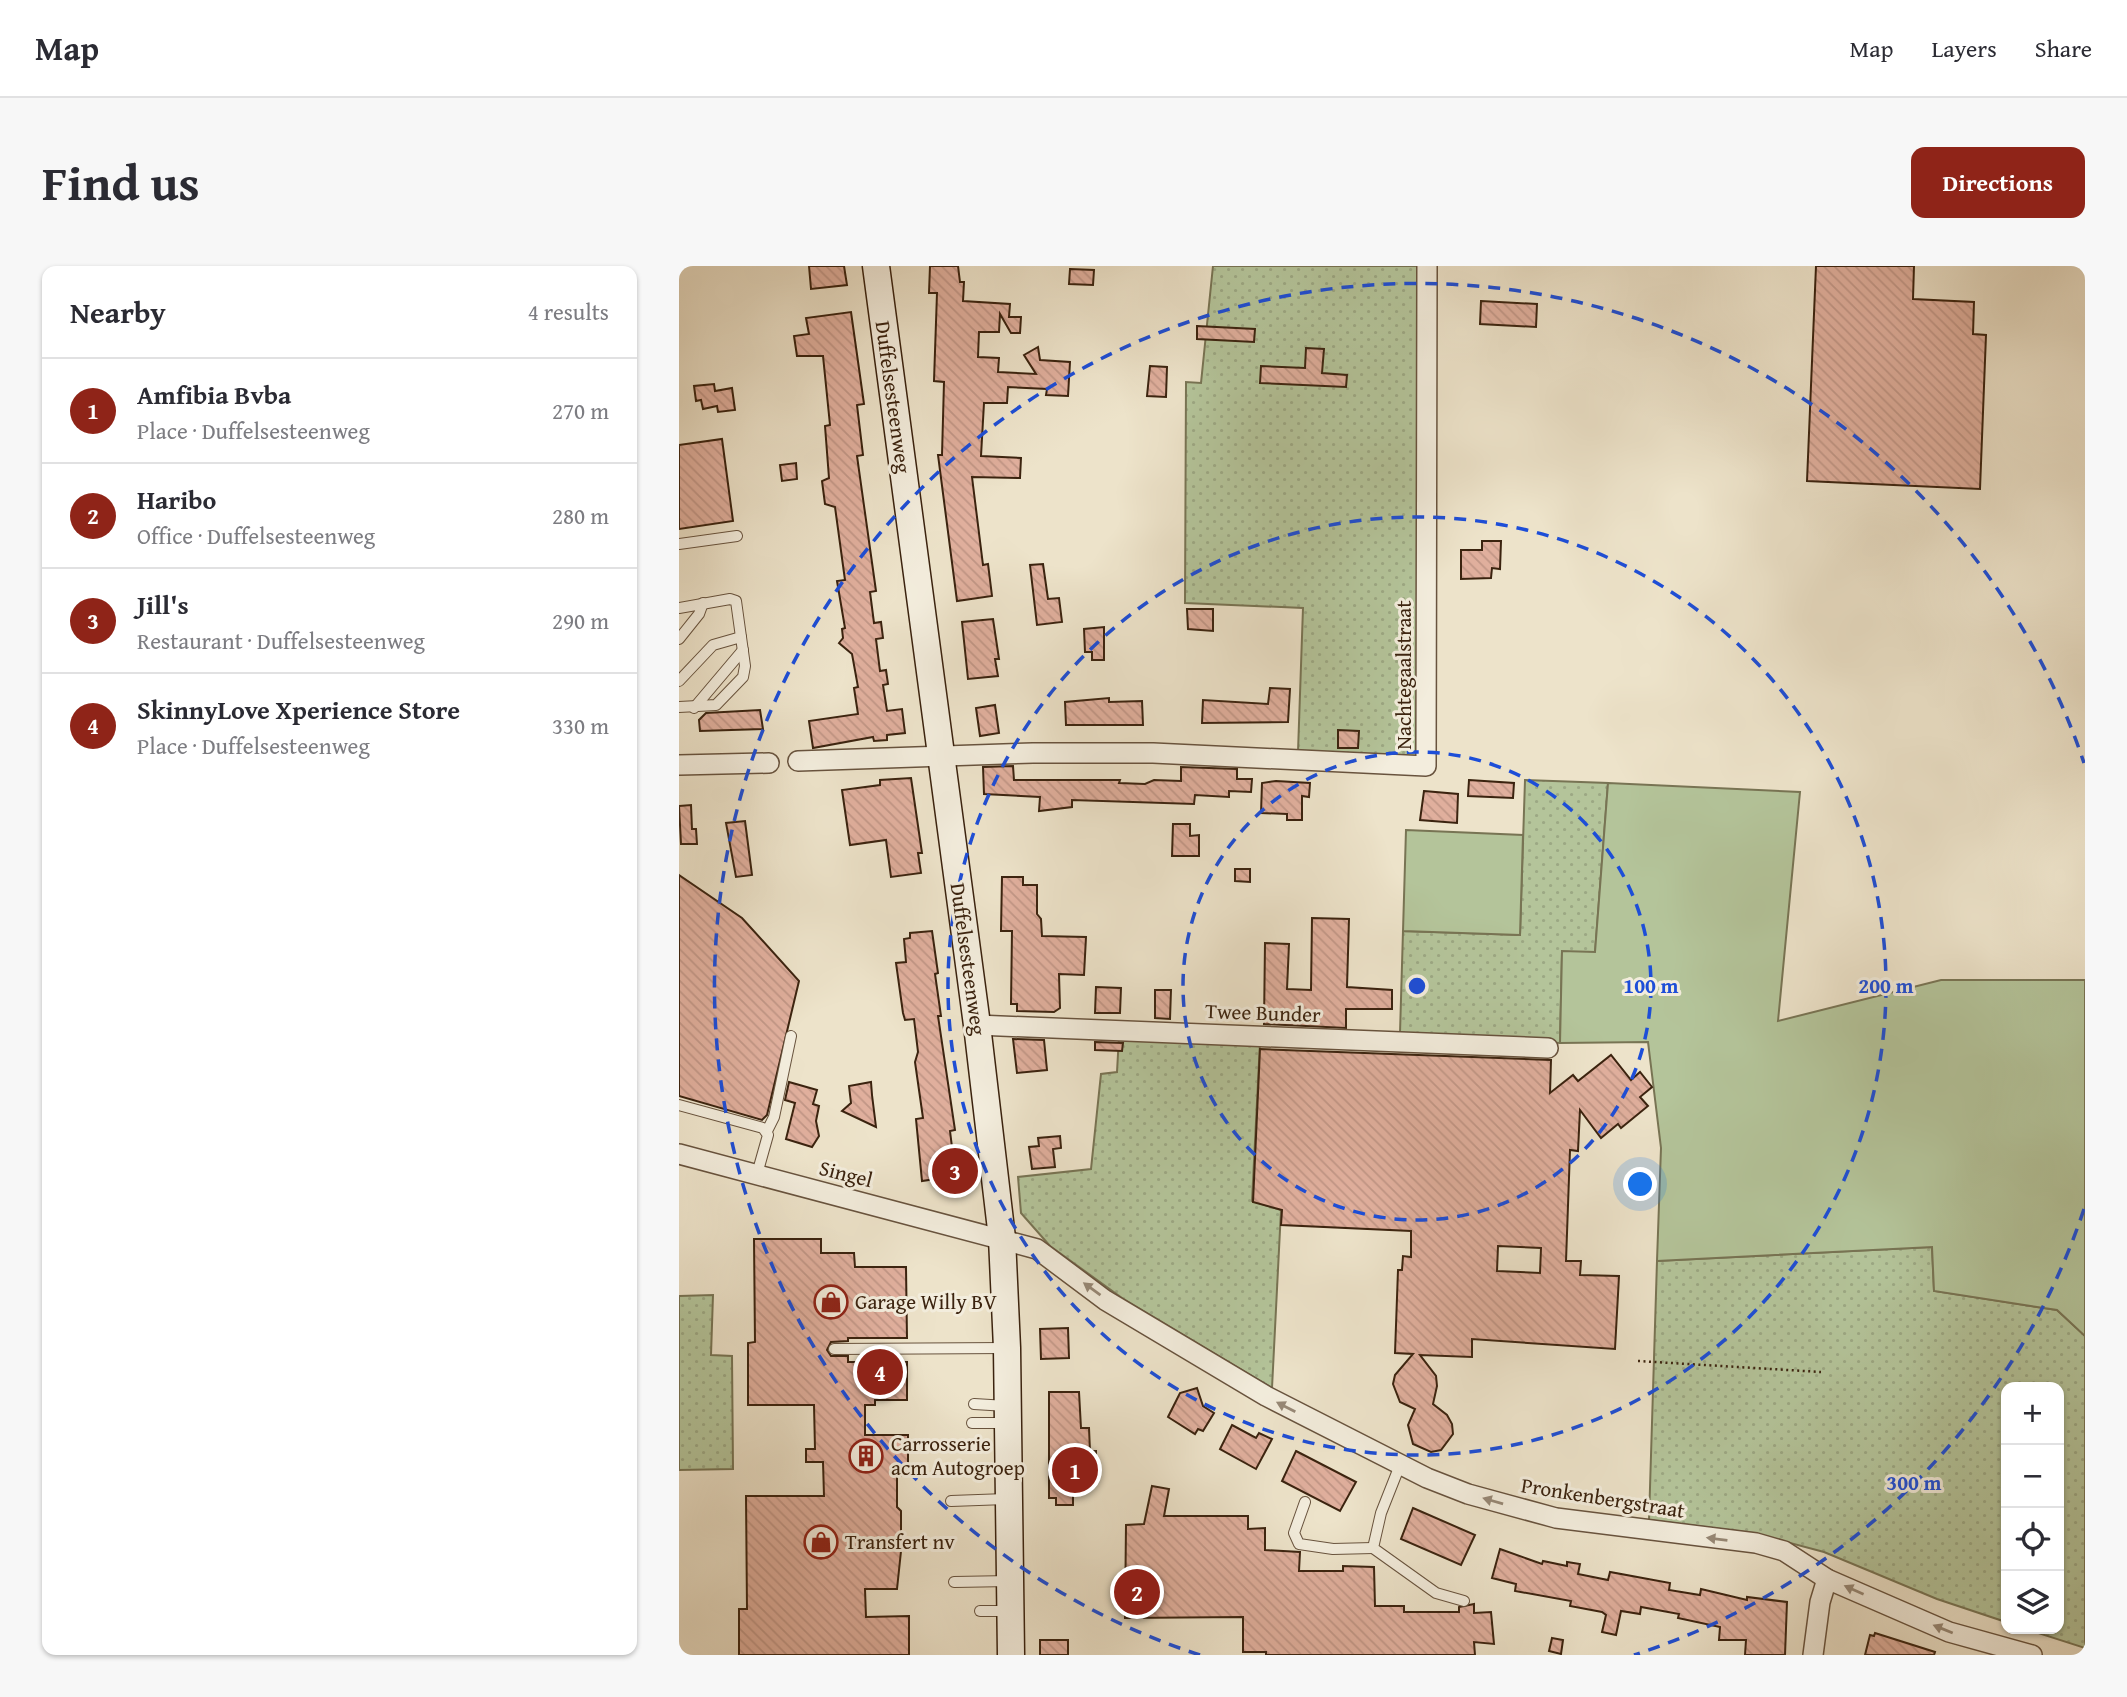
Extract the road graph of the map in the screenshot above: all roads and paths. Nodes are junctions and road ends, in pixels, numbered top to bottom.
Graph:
1 (876, 266) edge
2 (1427, 266) edge
3 (737, 536) dead end
4 (679, 544) edge
5 (702, 603) junction
6 (679, 608) edge
7 (741, 637) junction
8 (679, 639) edge
9 (743, 650) junction
10 (679, 681) edge
11 (679, 707) edge
12 (694, 708) junction
13 (941, 757) junction
14 (798, 761) dead end
15 (769, 763) dead end
16 (679, 765) edge
17 (977, 1025) junction
18 (791, 1036) dead end
19 (1548, 1048) dead end
20 (679, 1105) edge
21 (767, 1131) junction
22 (679, 1154) edge
23 (757, 1174) junction
24 (1002, 1238) junction
25 (1007, 1348) junction
26 (834, 1349) dead end
27 (1638, 1361) dead end
28 (1821, 1371) dead end
29 (974, 1404) dead end
30 (1008, 1414) junction
31 (972, 1423) dead end
32 (1400, 1465) junction
33 (1010, 1499) junction
34 (951, 1501) dead end
35 (1305, 1502) dead end
36 (1373, 1548) junction
37 (1827, 1579) junction
38 (1012, 1581) junction
39 (954, 1582) dead end
40 (1464, 1601) dead end
41 (980, 1611) dead end
42 (1012, 1611) junction
43 (1011, 1655) edge
44 (1813, 1655) edge
45 (2032, 1655) edge

1 - 13 street, Duffelsesteenweg
2 - 13 street, Nachtegaalstraat
3 - 4 lane
5 - 6 lane
5 - 7 lane
5 - 8 lane
7 - 9 lane
7 - 10 lane
9 - 12 lane
9 - 12 lane
11 - 12 lane
13 - 14 street
13 - 17 street, Duffelsesteenweg
15 - 16 street
17 - 19 street, Twee Bunder
17 - 24 street, Duffelsesteenweg
18 - 21 lane
20 - 21 lane
21 - 23 lane
22 - 23 street, Singel
23 - 24 street, Singel
24 - 25 street, Duffelsesteenweg
32 -> 24 street, Pronkenbergstraat
25 - 26 lane
25 - 30 street, Duffelsesteenweg
27 - 28 path
29 - 30 lane
30 - 31 lane
30 - 33 street, Duffelsesteenweg
32 - 36 lane
37 -> 32 street, Pronkenbergstraat
33 - 34 lane
33 - 38 street, Duffelsesteenweg
35 - 36 lane
36 - 40 lane
37 - 44 street
45 -> 37 street, Pronkenbergstraat
38 - 39 lane
38 - 42 street, Duffelsesteenweg
41 - 42 lane
42 - 43 street, Duffelsesteenweg

